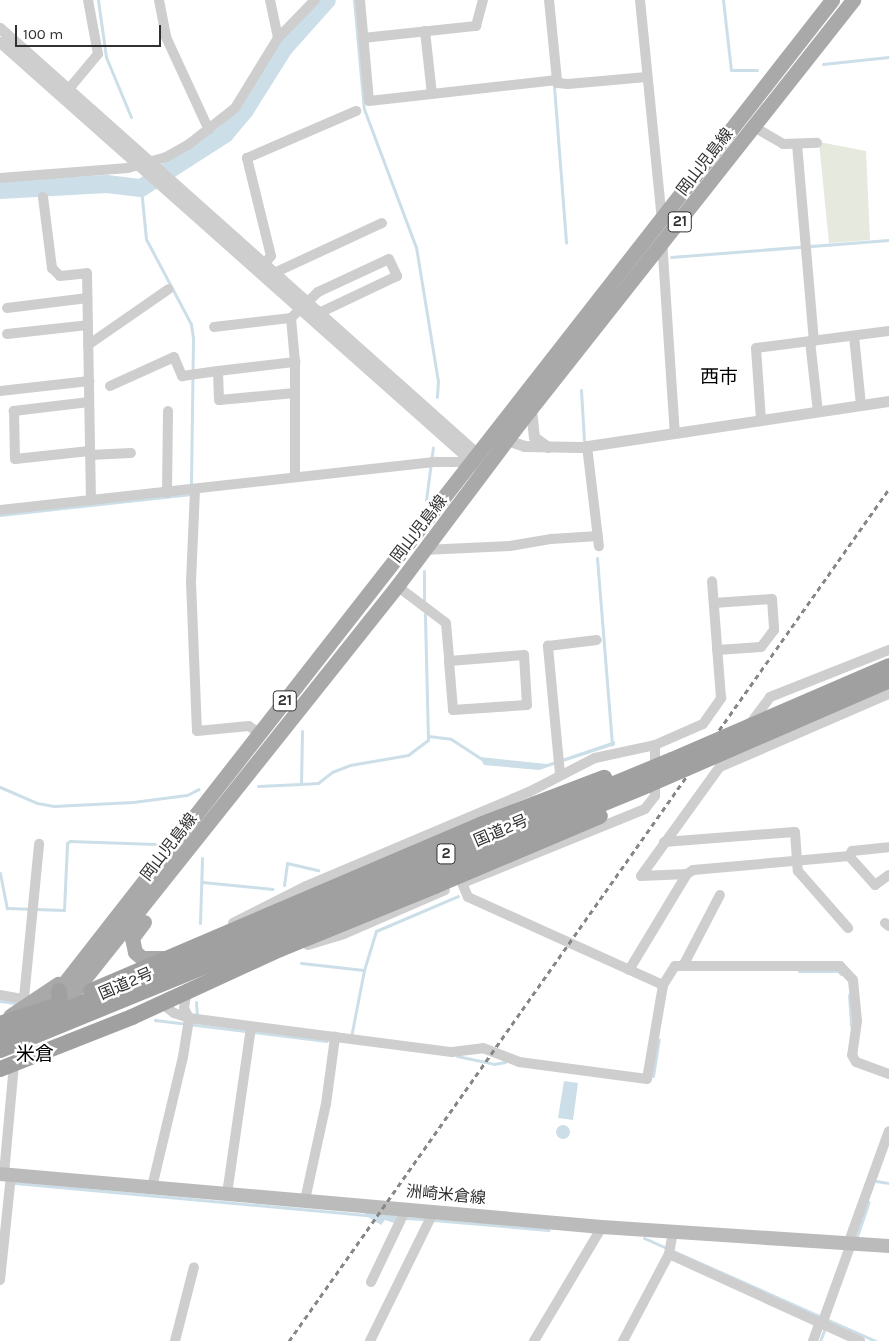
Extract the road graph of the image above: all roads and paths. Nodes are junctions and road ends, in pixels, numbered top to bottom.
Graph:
1 (88, 0) edge
2 (159, 0) edge
3 (270, 0) edge
4 (315, 0) edge
5 (360, 0) edge
6 (483, 0) edge
7 (549, 0) edge
8 (640, 0) edge
9 (832, 0) edge
10 (853, 0) edge
11 (0, 28) edge
12 (425, 31) junction
13 (278, 38) junction
14 (363, 38) junction
15 (0, 42) edge
16 (647, 77) junction
17 (557, 80) junction
18 (68, 90) junction
19 (432, 94) junction
20 (356, 111) dead end
21 (754, 127) junction
22 (209, 130) junction
23 (817, 143) dead end
24 (797, 144) junction
25 (150, 162) junction
26 (137, 165) junction
27 (154, 173) junction
28 (0, 178) edge
29 (43, 197) dead end
30 (662, 218) junction
31 (382, 223) dead end
32 (662, 245) junction
33 (261, 268) junction
34 (274, 273) junction
35 (169, 289) dead end
36 (87, 298) junction
37 (302, 305) junction
38 (7, 308) dead end
39 (319, 313) junction
40 (291, 318) junction
41 (88, 325) junction
42 (214, 327) dead end
43 (889, 331) edge
44 (7, 334) dead end
45 (854, 336) junction
46 (812, 341) junction
47 (88, 345) junction
48 (295, 362) junction
49 (218, 371) junction
50 (89, 381) junction
51 (110, 386) dead end
52 (0, 391) edge
53 (295, 393) junction
54 (89, 402) junction
55 (889, 402) edge
56 (861, 405) junction
57 (531, 409) junction
58 (168, 411) dead end
59 (818, 412) junction
60 (761, 420) junction
61 (494, 433) junction
62 (675, 434) junction
63 (506, 442) junction
64 (587, 446) junction
65 (551, 448) junction
66 (90, 453) junction
67 (131, 453) dead end
68 (475, 458) junction
69 (487, 468) junction
70 (295, 477) junction
71 (194, 490) junction
72 (168, 493) junction
73 (91, 500) junction
74 (0, 510) edge
75 (424, 550) junction
76 (712, 581) dead end
77 (397, 586) junction
78 (714, 604) junction
79 (597, 640) dead end
80 (717, 650) junction
81 (889, 650) edge
82 (449, 661) junction
83 (889, 666) edge
84 (889, 680) edge
85 (889, 694) edge
86 (260, 734) junction
87 (655, 745) junction
88 (672, 760) junction
89 (560, 766) junction
90 (720, 767) junction
91 (648, 785) junction
92 (482, 813) junction
93 (664, 842) junction
94 (39, 844) dead end
95 (889, 846) edge
96 (849, 856) junction
97 (797, 860) junction
98 (504, 866) junction
99 (687, 874) junction
100 (889, 875) edge
101 (462, 883) junction
102 (155, 893) junction
103 (720, 895) dead end
104 (848, 928) dead end
105 (193, 946) junction
106 (280, 949) junction
107 (170, 957) junction
108 (683, 966) junction
109 (76, 969) junction
110 (629, 970) junction
111 (663, 985) junction
112 (188, 990) junction
113 (0, 995) edge
114 (63, 1001) junction
115 (160, 1002) junction
116 (31, 1005) junction
117 (192, 1020) junction
118 (0, 1021) edge
119 (0, 1024) edge
120 (251, 1031) junction
121 (334, 1040) junction
122 (2, 1056) edge
123 (889, 1074) edge
124 (889, 1131) edge
125 (5, 1175) edge
126 (152, 1187) junction
127 (227, 1194) junction
128 (305, 1200) junction
129 (404, 1214) junction
130 (431, 1217) junction
131 (602, 1228) junction
132 (673, 1232) junction
133 (849, 1244) junction
134 (889, 1246) edge
135 (669, 1250) junction
136 (194, 1267) dead end
137 (0, 1280) edge
138 (371, 1282) dead end
139 (824, 1322) junction
140 (176, 1341) edge
141 (370, 1341) edge
142 (534, 1341) edge
143 (623, 1341) edge
144 (813, 1341) edge
145 (860, 1341) edge

1 - 18 street
2 - 22 street
3 - 13 street
4 - 13 street
5 - 14 street
6 - 12 street
7 - 17 street
8 - 16 street
9 - 30 main road, 岡山児島線 / 21
10 - 21 main road, 岡山児島線 / 21
11 - 18 street
12 - 14 street
12 - 19 street
13 - 22 street
14 - 19 street
15 - 26 street
16 - 17 street
16 - 30 street
17 - 19 street
18 - 25 street
20 - 33 street
21 - 24 street
21 - 32 main road, 岡山児島線 / 21
22 - 25 street
23 - 24 street
24 - 46 street
25 - 26 street
25 - 27 street
26 - 27 street
26 - 28 street
27 - 33 street
29 - 36 street
30 - 32 street
30 - 61 main road, 岡山児島線 / 21
31 - 34 street
32 - 57 main road, 岡山児島線 / 21
32 - 62 street
33 - 34 street
33 - 37 street
34 - 37 street
35 - 47 street
36 - 38 street
36 - 41 street
37 - 39 street
37 - 39 street
37 - 40 street
37 - 68 street
39 - 68 street
40 - 42 street
40 - 48 street
41 - 44 street
41 - 47 street
43 - 45 street
45 - 46 street
45 - 56 street
46 - 59 street
46 - 60 street
47 - 50 street
48 - 49 street
48 - 53 street
49 - 51 street
49 - 53 street
50 - 52 street
50 - 54 street
53 - 70 street
54 - 66 street
54 - 66 street
55 - 56 street
56 - 59 street
57 - 63 main road, 岡山児島線 / 21
57 - 65 street
58 - 72 street
59 - 60 street
60 - 62 street
61 - 63 street
61 - 68 main road, 岡山児島線 / 21
62 - 64 street
63 - 65 street
63 - 69 main road, 岡山児島線 / 21
64 - 65 street
64 - 75 street
66 - 67 street
66 - 73 street
68 - 69 street
68 - 70 street
68 - 86 main road, 岡山児島線 / 21
69 - 75 main road, 岡山児島線 / 21
70 - 71 street
71 - 72 street
71 - 86 street
72 - 73 street
73 - 74 street
75 - 77 main road, 岡山児島線 / 21
76 - 78 street
77 - 82 street
77 - 102 main road, 岡山児島線 / 21
78 - 80 street
78 - 80 street
79 - 89 street
80 - 87 street
81 - 90 street
82 - 82 street
83 - 88 highway, 国道2号 / 2, bridge
84 - 91 highway, 国道2号 / 2, bridge
85 - 90 street
86 - 109 main road, 岡山児島線 / 21
87 - 89 street
87 - 98 street
88 - 105 highway, bridge
88 - 122 highway, 国道2号 / 2, bridge
89 - 92 street
90 - 93 street
91 - 106 highway, bridge
91 - 122 highway, 国道2号 / 2, bridge
92 - 98 street
92 - 105 street
93 - 97 street
93 - 99 street
94 - 116 street
95 - 96 street
96 - 97 street
96 - 100 street
97 - 99 street
97 - 104 street
98 - 101 street
99 - 110 street
101 - 106 street
101 - 110 street
102 - 107 main road
102 - 114 main road, 岡山児島線 / 21
103 - 108 street
105 - 107 highway
106 - 112 highway
107 - 114 highway
108 - 111 street
108 - 123 street
109 - 114 main road, 岡山児島線 / 21
109 - 116 main road
110 - 111 street
111 - 121 street
112 - 115 highway
112 - 117 street
113 - 116 street
114 - 115 highway
114 - 116 highway
114 - 122 main road, 岡山児島線 / 21
115 - 117 street
115 - 122 highway
116 - 118 main road
116 - 119 highway
116 - 122 main road
117 - 120 street
117 - 126 street
120 - 121 street
120 - 127 street
121 - 128 street
122 - 125 street
124 - 133 street
125 - 126 main road, 洲崎米倉線
125 - 137 street
126 - 127 main road, 洲崎米倉線
127 - 128 main road, 洲崎米倉線
128 - 129 main road, 洲崎米倉線
129 - 130 main road, 洲崎米倉線
129 - 138 street
130 - 131 main road, 洲崎米倉線
130 - 141 street
131 - 132 main road, 洲崎米倉線
131 - 142 street
132 - 133 main road, 洲崎米倉線
132 - 135 street
133 - 134 main road, 洲崎米倉線
133 - 139 street
135 - 139 street
135 - 143 street
136 - 140 street
139 - 144 street
139 - 145 street

